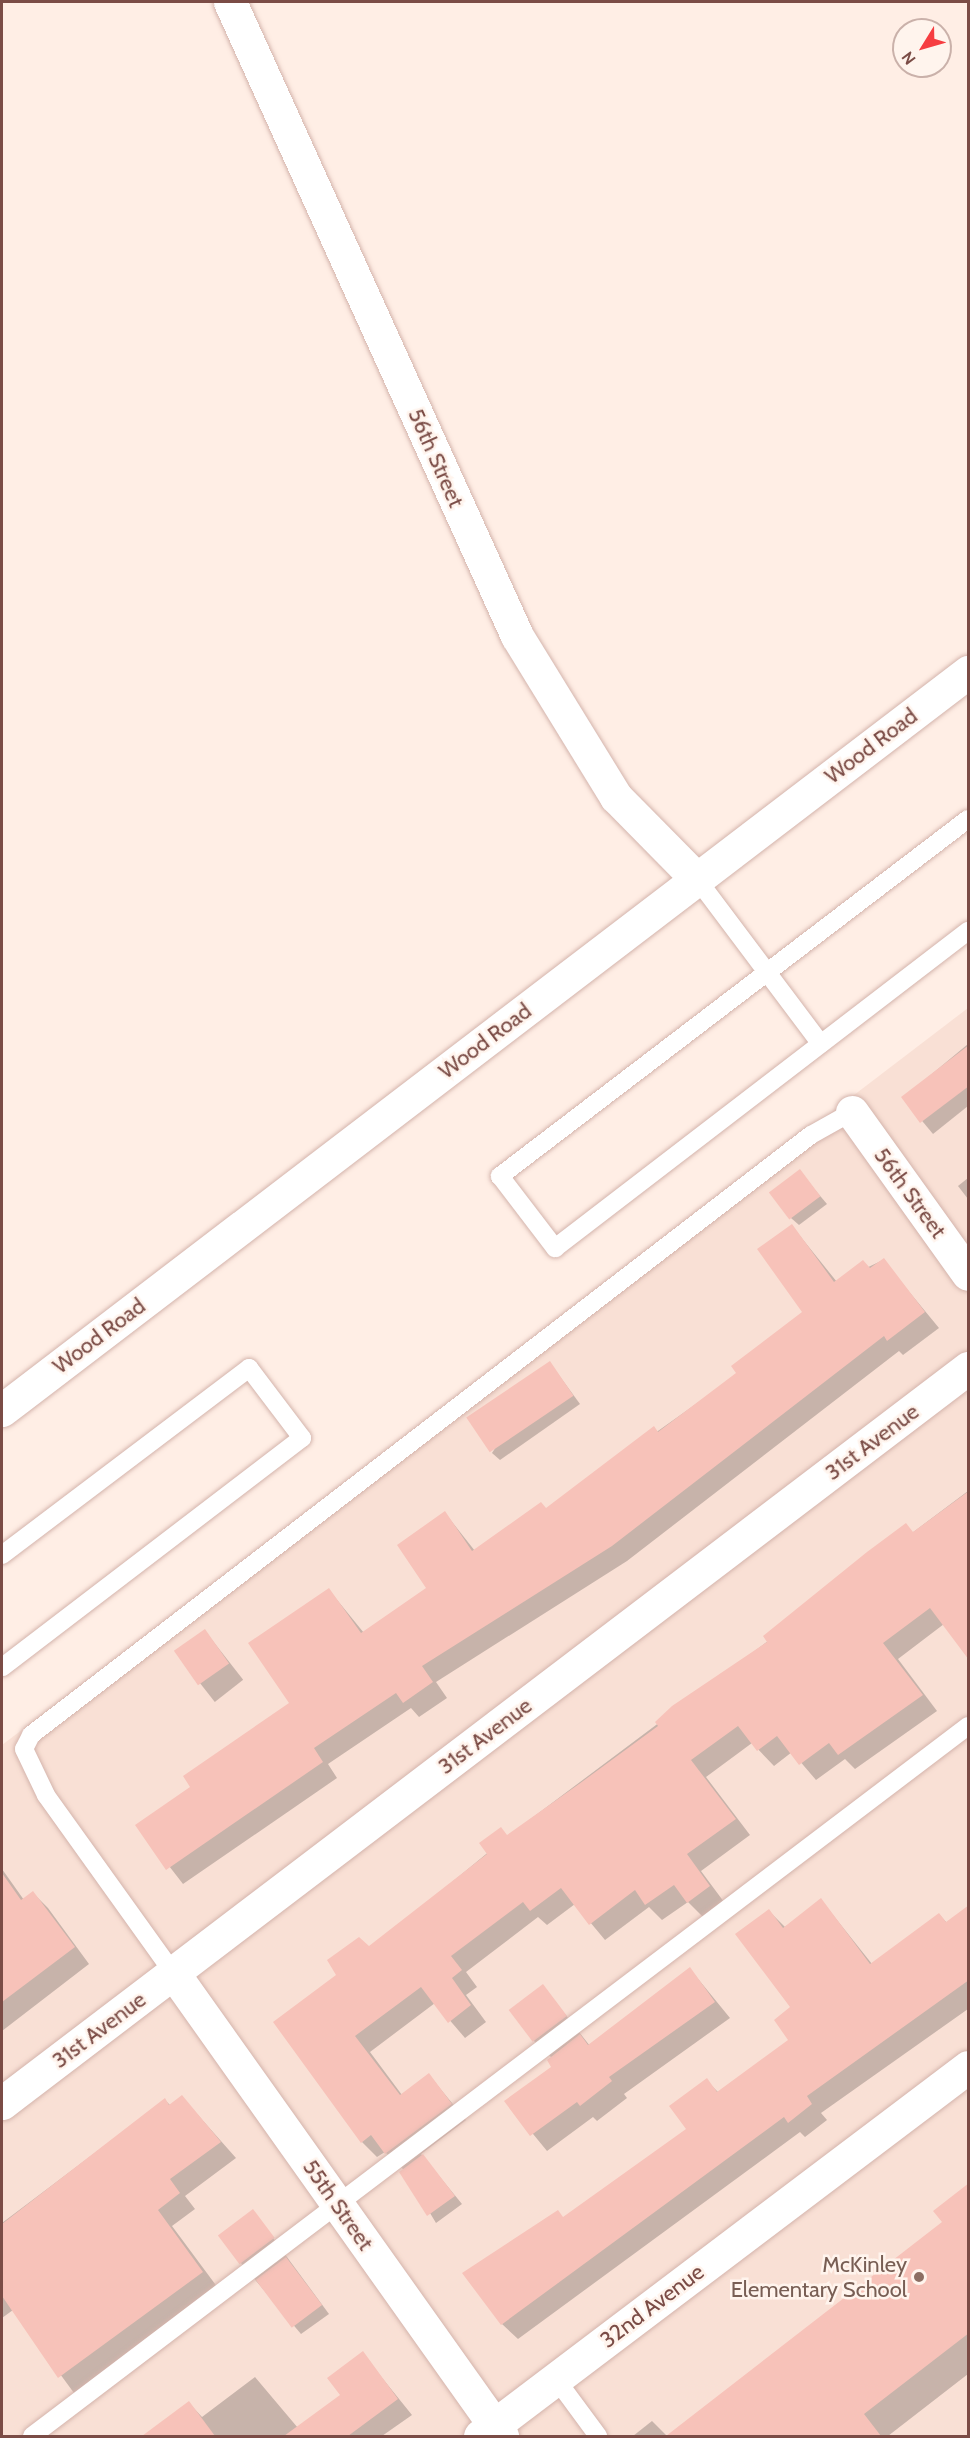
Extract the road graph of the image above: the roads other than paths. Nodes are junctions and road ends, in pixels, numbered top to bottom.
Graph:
1 (230, 2) edge
2 (969, 672) edge
3 (969, 819) edge
4 (697, 879) junction
5 (969, 931) edge
6 (770, 974) junction
7 (821, 1044) junction
8 (852, 1112) joint
9 (969, 1274) edge
10 (969, 1368) edge
11 (2, 1410) edge
12 (2, 1555) edge
13 (4, 1661) edge
14 (969, 1726) edge
15 (174, 1974) junction
16 (967, 2072) edge
17 (2, 2103) edge
18 (338, 2205) junction
19 (556, 2379) junction
20 (492, 2433) edge
21 (32, 2436) edge
22 (597, 2436) edge

1 - 4 street, 56th Street
2 - 4 street, Wood Road
3 - 6 lane
4 - 6 lane
4 - 11 street, Wood Road
5 - 7 lane
6 - 7 lane
6 - 7 lane
8 - 9 street, 56th Street
8 - 15 lane
10 - 15 street, 31st Avenue
12 - 13 lane
14 - 18 lane
15 - 17 street, 31st Avenue
15 - 18 street, 55th Street
16 - 19 street, 32nd Avenue
18 - 20 street, 55th Street
18 - 21 lane
19 - 20 street, 32nd Avenue
19 - 22 lane

